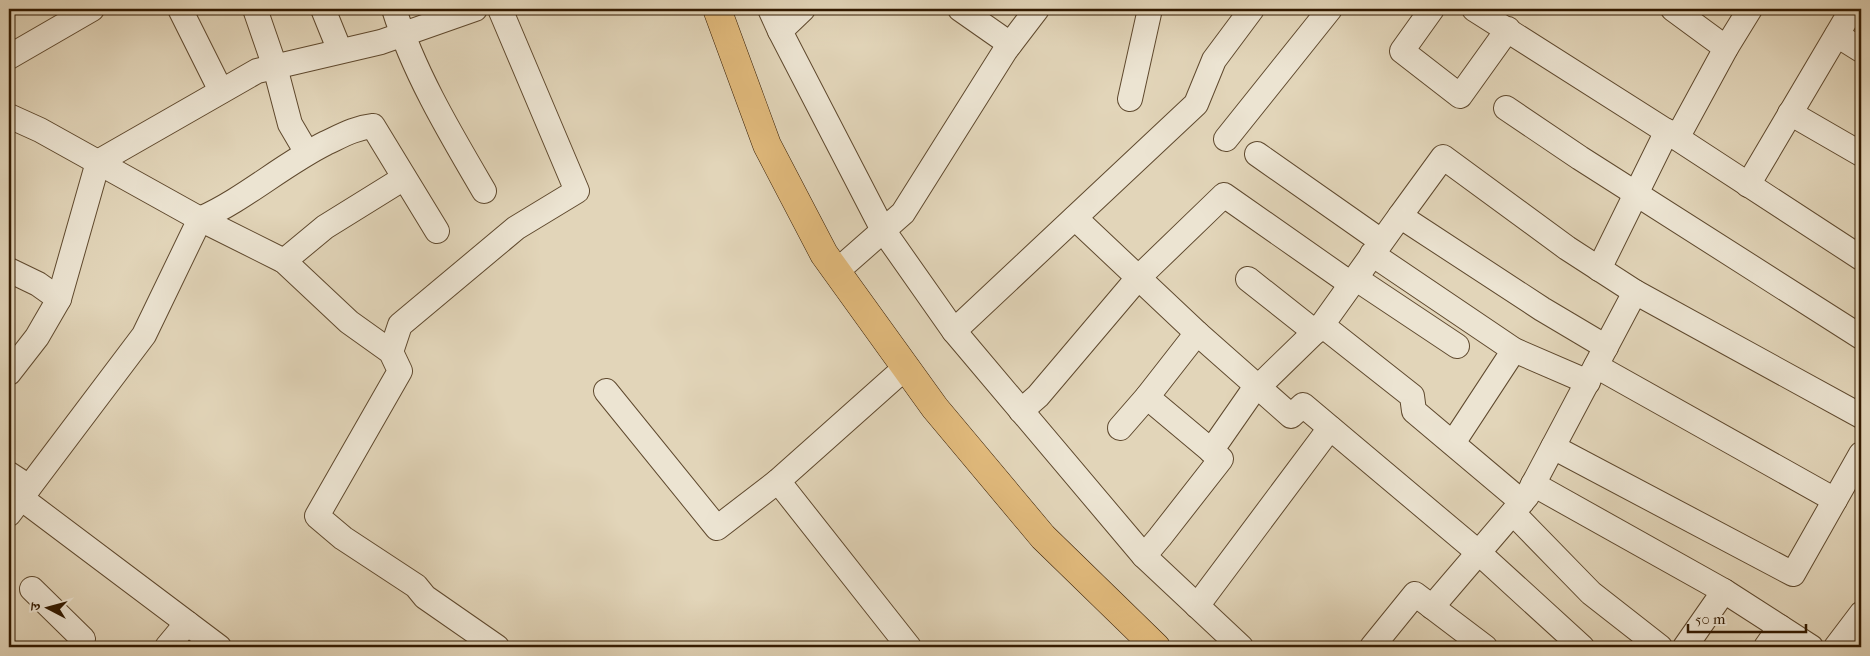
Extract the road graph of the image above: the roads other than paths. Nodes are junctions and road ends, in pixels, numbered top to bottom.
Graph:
1 (92, 9) edge
2 (180, 9) edge
3 (255, 9) edge
4 (323, 9) edge
5 (394, 9) edge
6 (474, 9) edge
7 (500, 9) edge
8 (717, 9) edge
9 (770, 9) edge
10 (803, 9) edge
11 (960, 9) edge
12 (1036, 9) edge
13 (1150, 9) edge
14 (1252, 9) edge
15 (1330, 9) edge
16 (1432, 9) edge
17 (1474, 9) edge
18 (1673, 9) edge
19 (1750, 9) edge
20 (1852, 9) edge
21 (1508, 29) junction
22 (780, 31) junction
23 (402, 34) junction
24 (1837, 35) junction
25 (1010, 44) junction
26 (1726, 48) junction
27 (1861, 50) edge
28 (340, 51) junction
29 (9, 57) edge
30 (274, 67) junction
31 (221, 91) junction
32 (1130, 99) dead end
33 (1506, 108) dead end
34 (1790, 114) junction
35 (9, 116) edge
36 (1672, 135) junction
37 (1226, 140) dead end
38 (307, 153) junction
39 (1257, 154) dead end
40 (1861, 154) edge
41 (98, 162) junction
42 (404, 178) junction
43 (1748, 184) junction
44 (484, 190) dead end
45 (1636, 194) junction
46 (1400, 216) junction
47 (1075, 218) junction
48 (200, 219) junction
49 (883, 230) junction
50 (437, 231) dead end
51 (1377, 247) junction
52 (1861, 258) edge
53 (284, 261) junction
54 (1599, 269) junction
55 (9, 270) edge
56 (837, 271) junction
57 (1138, 278) junction
58 (1248, 279) dead end
59 (1353, 281) junction
60 (1635, 292) junction
61 (59, 299) junction
62 (1318, 328) junction
63 (954, 331) junction
64 (1197, 333) junction
65 (1861, 336) edge
66 (1457, 346) dead end
67 (1514, 350) junction
68 (391, 352) junction
69 (1596, 365) junction
70 (906, 367) junction
71 (10, 370) edge
72 (1258, 387) junction
73 (606, 392) dead end
74 (1148, 397) junction
75 (1021, 411) junction
76 (1861, 416) edge
77 (1120, 428) dead end
78 (1330, 428) junction
79 (1453, 444) junction
80 (1553, 446) junction
81 (1211, 451) junction
82 (1861, 454) edge
83 (9, 474) edge
84 (778, 481) junction
85 (20, 499) edge
86 (1523, 499) junction
87 (1835, 500) junction
88 (1479, 552) junction
89 (1144, 556) junction
90 (32, 589) dead end
91 (1724, 592) junction
92 (1197, 606) junction
93 (1432, 607) junction
94 (1861, 614) edge
95 (187, 623) junction
96 (1780, 627) junction
97 (1846, 644) edge
98 (78, 647) edge
99 (167, 647) edge
100 (220, 647) edge
101 (497, 647) edge
102 (909, 647) edge
103 (1156, 647) edge
104 (1241, 647) edge
105 (1372, 647) edge
106 (1485, 647) edge
107 (1582, 647) edge
108 (1660, 647) edge
109 (1685, 647) edge
110 (1766, 647) edge
111 (1811, 647) edge

1 - 29 street
2 - 31 street
3 - 30 street
4 - 28 street
5 - 23 street
6 - 23 street
7 - 68 street
8 - 56 main road
9 - 22 street
10 - 22 street
11 - 25 street
12 - 25 street
13 - 32 street
14 - 47 street
15 - 37 street
16 - 21 street
17 - 21 street
18 - 26 street
19 - 26 street
20 - 24 street
21 - 36 street
22 - 49 street
23 - 28 street
23 - 44 street
24 - 27 street
24 - 34 street
25 - 49 street
26 - 36 street
28 - 30 street
30 - 31 street
30 - 38 street
31 - 41 street
33 - 45 street
34 - 40 street
34 - 43 street
35 - 41 street
36 - 43 street
36 - 45 street
38 - 42 street
38 - 48 street
39 - 51 street
41 - 48 street
41 - 61 street
42 - 50 street
42 - 53 street
43 - 52 street
45 - 54 street
45 - 65 street
46 - 51 street
46 - 54 street
46 - 69 street
47 - 57 street
47 - 63 street
48 - 53 street
48 - 85 street
49 - 56 street
49 - 63 street
51 - 59 street
51 - 67 street
53 - 68 street
54 - 60 street
55 - 61 street
56 - 70 main road
57 - 59 street
57 - 64 street
57 - 75 street
58 - 62 street
59 - 62 street
59 - 66 street
60 - 69 street
60 - 76 street
61 - 71 street
62 - 72 street
62 - 79 street
63 - 75 street
64 - 72 street
64 - 74 street
67 - 69 street
67 - 79 street
68 - 101 street
69 - 80 street
69 - 87 street
70 - 84 street
70 - 103 main road
72 - 78 street
72 - 81 street
73 - 84 street
74 - 77 street
74 - 81 street
75 - 89 street
78 - 88 street
78 - 92 street
79 - 86 street
80 - 86 street
80 - 87 street
81 - 89 street
82 - 87 street
83 - 85 street
84 - 102 street
85 - 95 street
86 - 88 street
86 - 91 street
86 - 108 street
88 - 93 street
88 - 107 street
89 - 92 street
90 - 98 street
91 - 96 street
91 - 109 street
92 - 104 street
93 - 105 street
93 - 106 street
94 - 97 street
95 - 99 street
95 - 100 street
96 - 110 street
96 - 111 street

